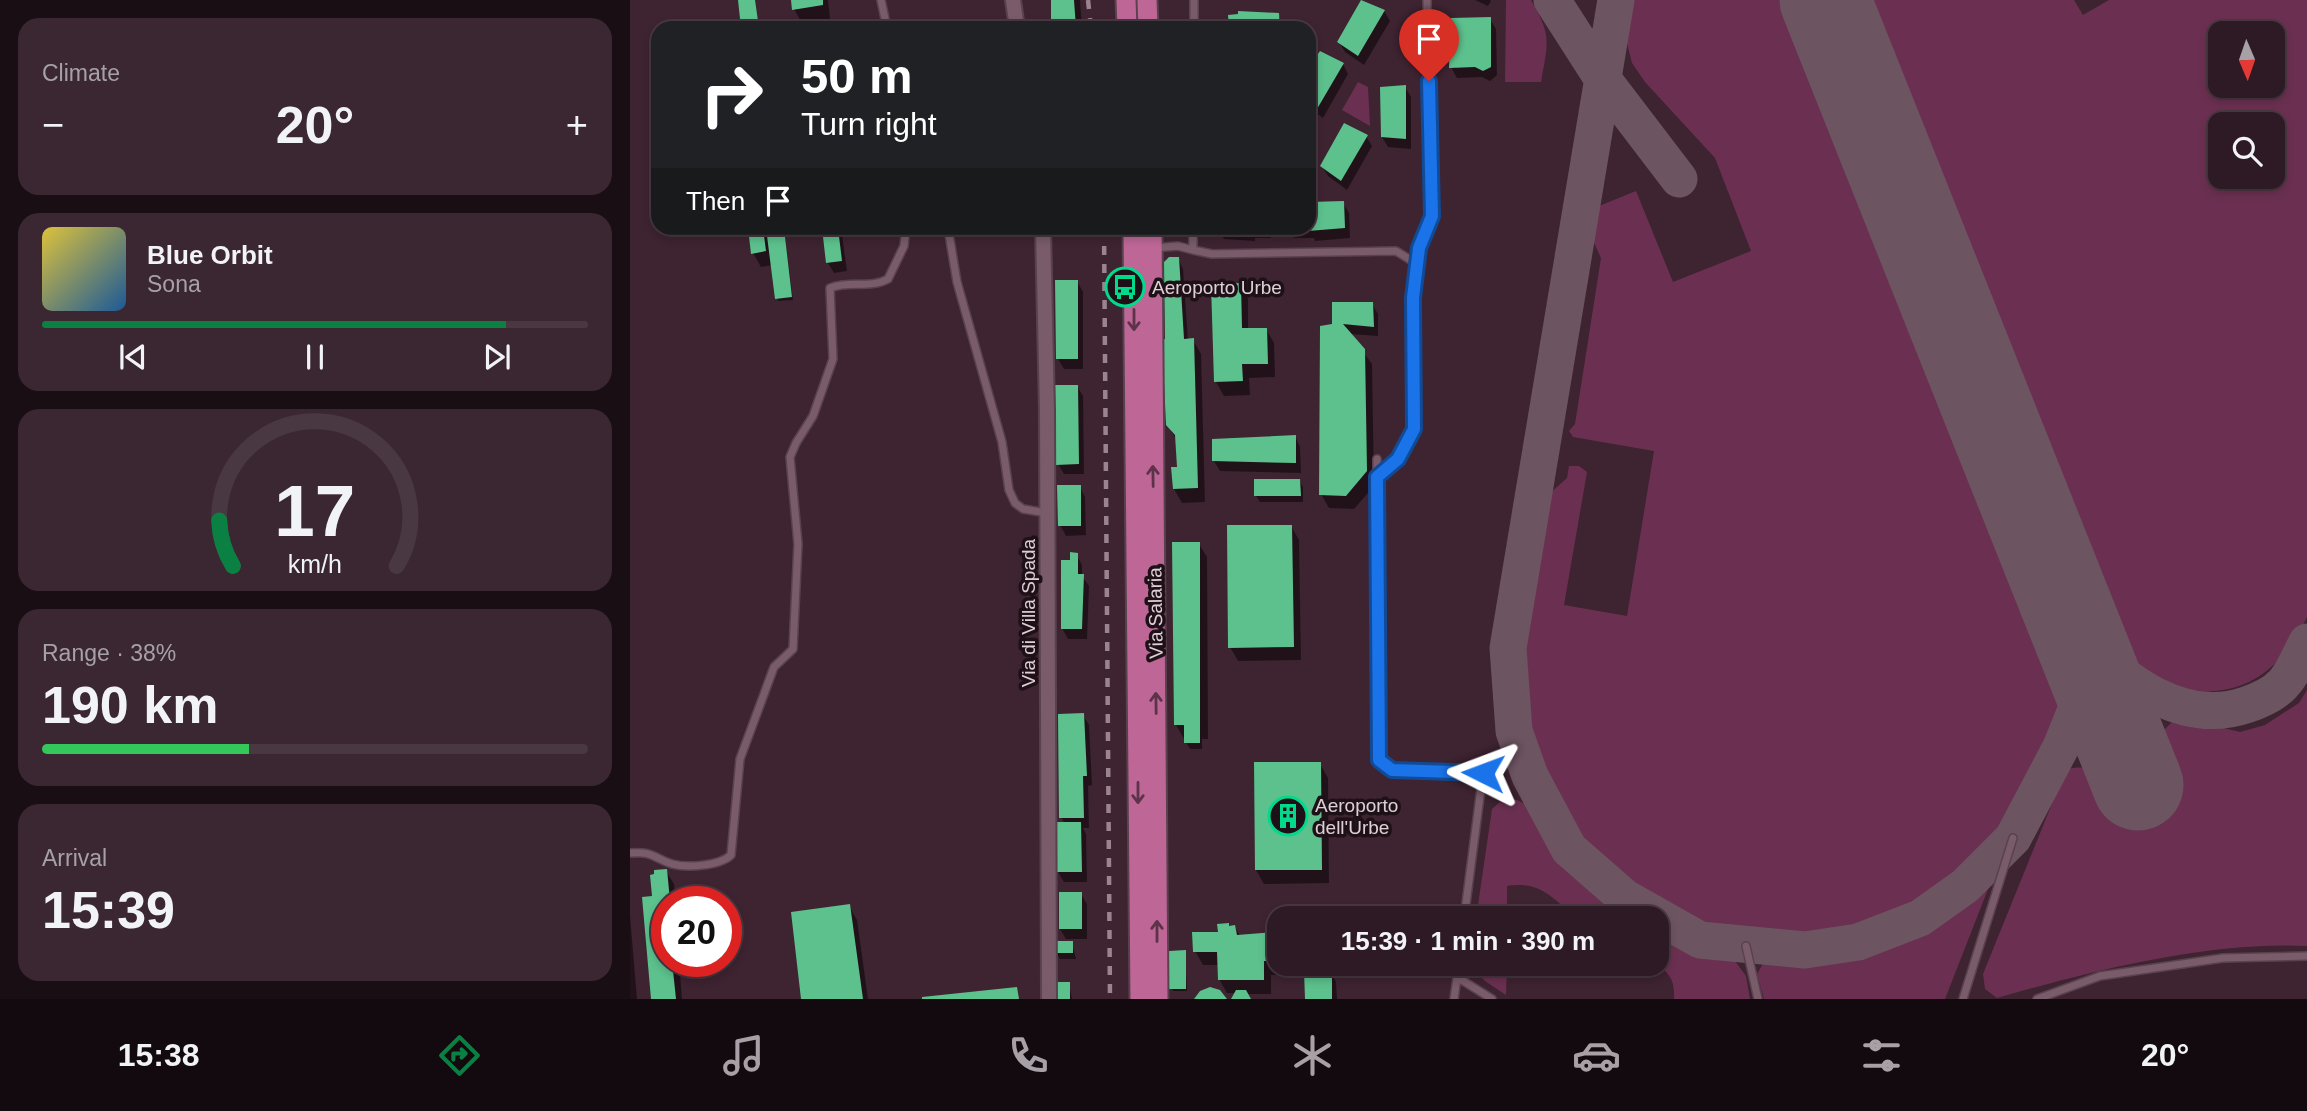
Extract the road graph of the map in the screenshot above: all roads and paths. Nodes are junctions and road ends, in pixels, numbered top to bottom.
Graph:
1 (881, 0) edge
2 (1013, 0) edge
3 (1126, 0) edge
4 (1146, 0) edge
5 (1194, 0) edge
6 (1427, 0) edge
7 (886, 21) edge
8 (1016, 21) edge
9 (1127, 21) edge
10 (1148, 21) edge
11 (1194, 21) edge
12 (905, 235) edge
13 (949, 235) edge
14 (1042, 235) edge
15 (1136, 235) edge
16 (1149, 235) edge
17 (1193, 235) edge
18 (1143, 248) junction
19 (1193, 250) junction
20 (1417, 264) junction
21 (1377, 459) dead end
22 (1377, 477) junction
23 (1048, 513) junction
24 (2013, 838) dead end
25 (630, 853) edge
26 (1466, 906) edge
27 (1746, 946) dead end
28 (2307, 956) edge
29 (1457, 977) joint
30 (1049, 999) edge
31 (1140, 999) edge
32 (1158, 999) edge
33 (1454, 999) edge
34 (1492, 999) edge
35 (1758, 999) edge
36 (1963, 999) edge
37 (2037, 999) edge

1 - 7 lane
2 - 8 street
3 - 9 main road
4 - 10 main road
5 - 11 lane
6 - 20 lane
12 - 25 lane
13 - 23 lane
14 - 23 street, Via di Villa Spada
15 - 18 main road, Via Salaria
16 - 18 main road, Via Salaria
17 - 19 lane
18 - 19 lane
18 -> 31 main road, Via Salaria
32 -> 18 main road, Via Salaria
19 - 20 lane
20 - 22 lane
21 - 22 lane
22 - 26 lane
23 - 30 street, Via di Villa Spada
24 - 36 lane
27 - 35 lane
28 - 37 lane
29 - 33 lane
29 - 34 lane

